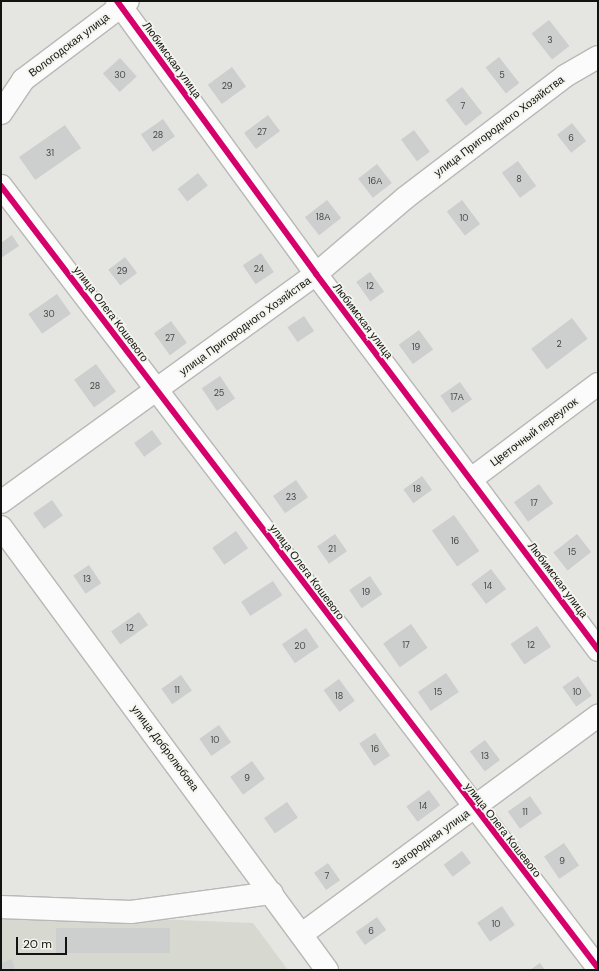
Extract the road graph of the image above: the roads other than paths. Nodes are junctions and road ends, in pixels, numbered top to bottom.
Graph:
1 (122, 3) edge
2 (598, 57) edge
3 (1, 113) edge
4 (1, 186) edge
5 (316, 274) junction
6 (598, 384) edge
7 (157, 391) junction
8 (470, 480) junction
9 (1, 502) edge
10 (1, 527) edge
11 (598, 650) edge
12 (598, 716) edge
13 (473, 808) junction
14 (272, 893) junction
15 (1, 907) edge
16 (302, 934) junction
17 (598, 968) edge
18 (327, 970) edge

1 - 3 street, Вологодская улица
1 - 5 street, Любимская улица
2 - 5 street, улица Пригородного Хозяйства
4 - 7 street, улица Олега Кошевого
5 - 7 street, улица Пригородного Хозяйства
5 - 8 street, Любимская улица
6 - 8 street, Цветочный переулок
7 - 9 street, улица Пригородного Хозяйства
7 - 13 street, улица Олега Кошевого
8 - 11 street, Любимская улица
10 - 14 street, улица Добролюбова
12 - 13 street, Загородная улица
13 - 16 street, Загородная улица
13 - 17 street, улица Олега Кошевого
14 - 15 street
14 - 16 street, улица Добролюбова
16 - 18 street, улица Добролюбова

